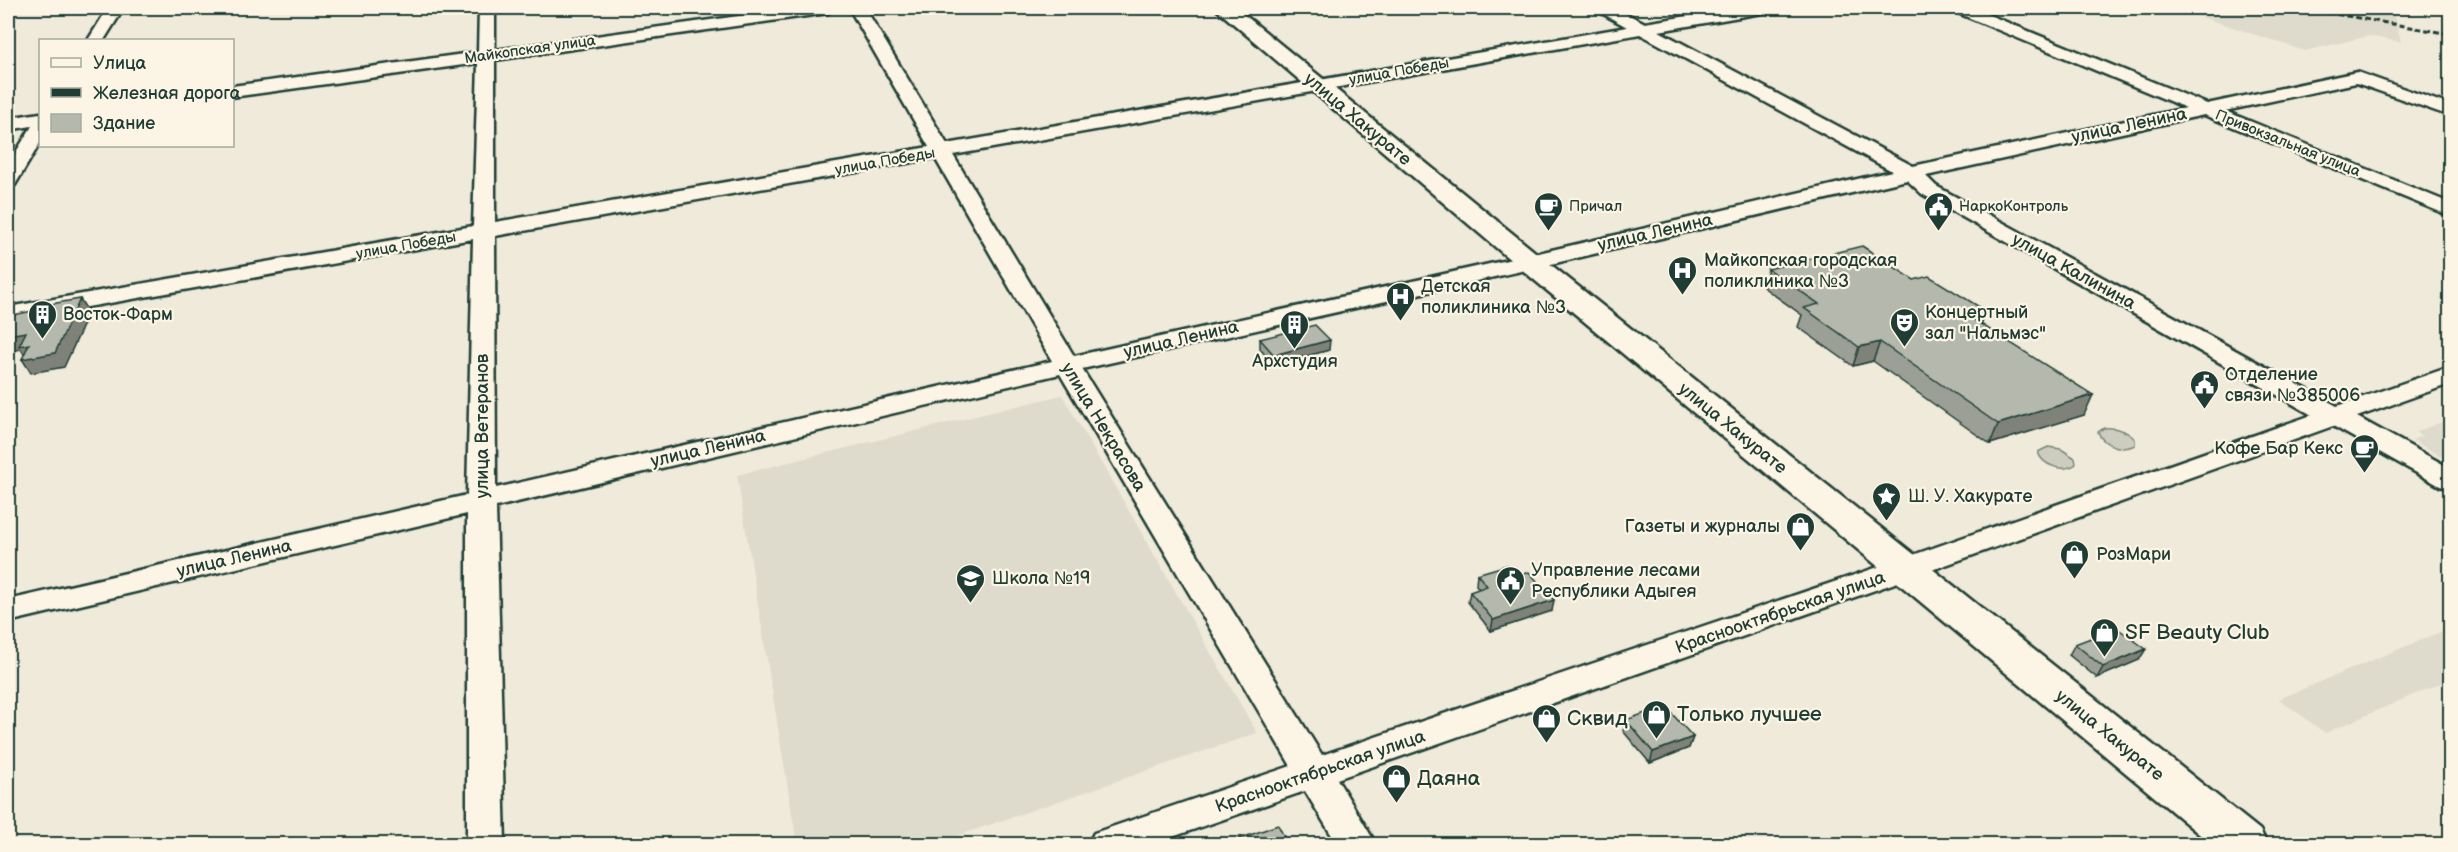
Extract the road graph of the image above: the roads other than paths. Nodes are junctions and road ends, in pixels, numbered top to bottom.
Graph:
1 (117, 8) edge
2 (487, 8) edge
3 (828, 8) edge
4 (857, 8) edge
5 (1225, 8) edge
6 (1604, 8) edge
7 (1762, 8) edge
8 (1959, 8) edge
9 (1642, 28) junction
10 (97, 39) edge
11 (484, 55) junction
12 (1317, 86) junction
13 (234, 92) edge
14 (2204, 109) junction
15 (2451, 111) edge
16 (39, 120) edge
17 (8, 124) edge
18 (39, 130) edge
19 (942, 150) junction
20 (1911, 173) junction
21 (8, 181) edge
22 (2451, 210) edge
23 (484, 231) junction
24 (1530, 262) junction
25 (8, 314) edge
26 (1066, 365) junction
27 (2451, 375) edge
28 (2335, 416) junction
29 (2451, 480) edge
30 (481, 501) junction
31 (1904, 569) junction
32 (8, 611) edge
33 (1313, 773) junction
34 (486, 844) edge
35 (1107, 844) edge
36 (1357, 844) edge
37 (2244, 844) edge

1 - 10 street
2 - 11 street, улица Ветеранов
3 - 11 street, Майкопская улица
4 - 19 street, улица Некрасова
5 - 12 main road, улица Хакурате
6 - 9 street, улица Калинина
7 - 9 street, улица Победы
8 - 14 street, Привокзальная улица
9 - 12 street, улица Победы
9 - 20 street, улица Калинина
11 - 13 street, Майкопская улица
11 - 23 street, улица Ветеранов
12 - 19 street, улица Победы
12 - 24 main road, улица Хакурате
14 - 15 street, улица Ленина
14 - 20 street, улица Ленина
14 - 22 street, Привокзальная улица
16 - 17 street
18 - 21 street
19 - 23 street, улица Победы
19 - 26 street, улица Некрасова
20 - 24 street, улица Ленина
20 - 28 street, улица Калинина
23 - 25 street, улица Победы
23 - 30 street, улица Ветеранов
24 - 26 street, улица Ленина
24 - 31 main road, улица Хакурате
26 - 30 street, улица Ленина
26 - 33 street, улица Некрасова
27 - 28 street, Краснооктябрьская улица
28 - 29 street, улица Калинина
28 - 31 street, Краснооктябрьская улица
30 - 32 street, улица Ленина
30 - 34 street, улица Ветеранов
31 - 33 street, Краснооктябрьская улица
31 - 37 main road, улица Хакурате
33 - 35 street, Краснооктябрьская улица
33 - 36 street, улица Некрасова

